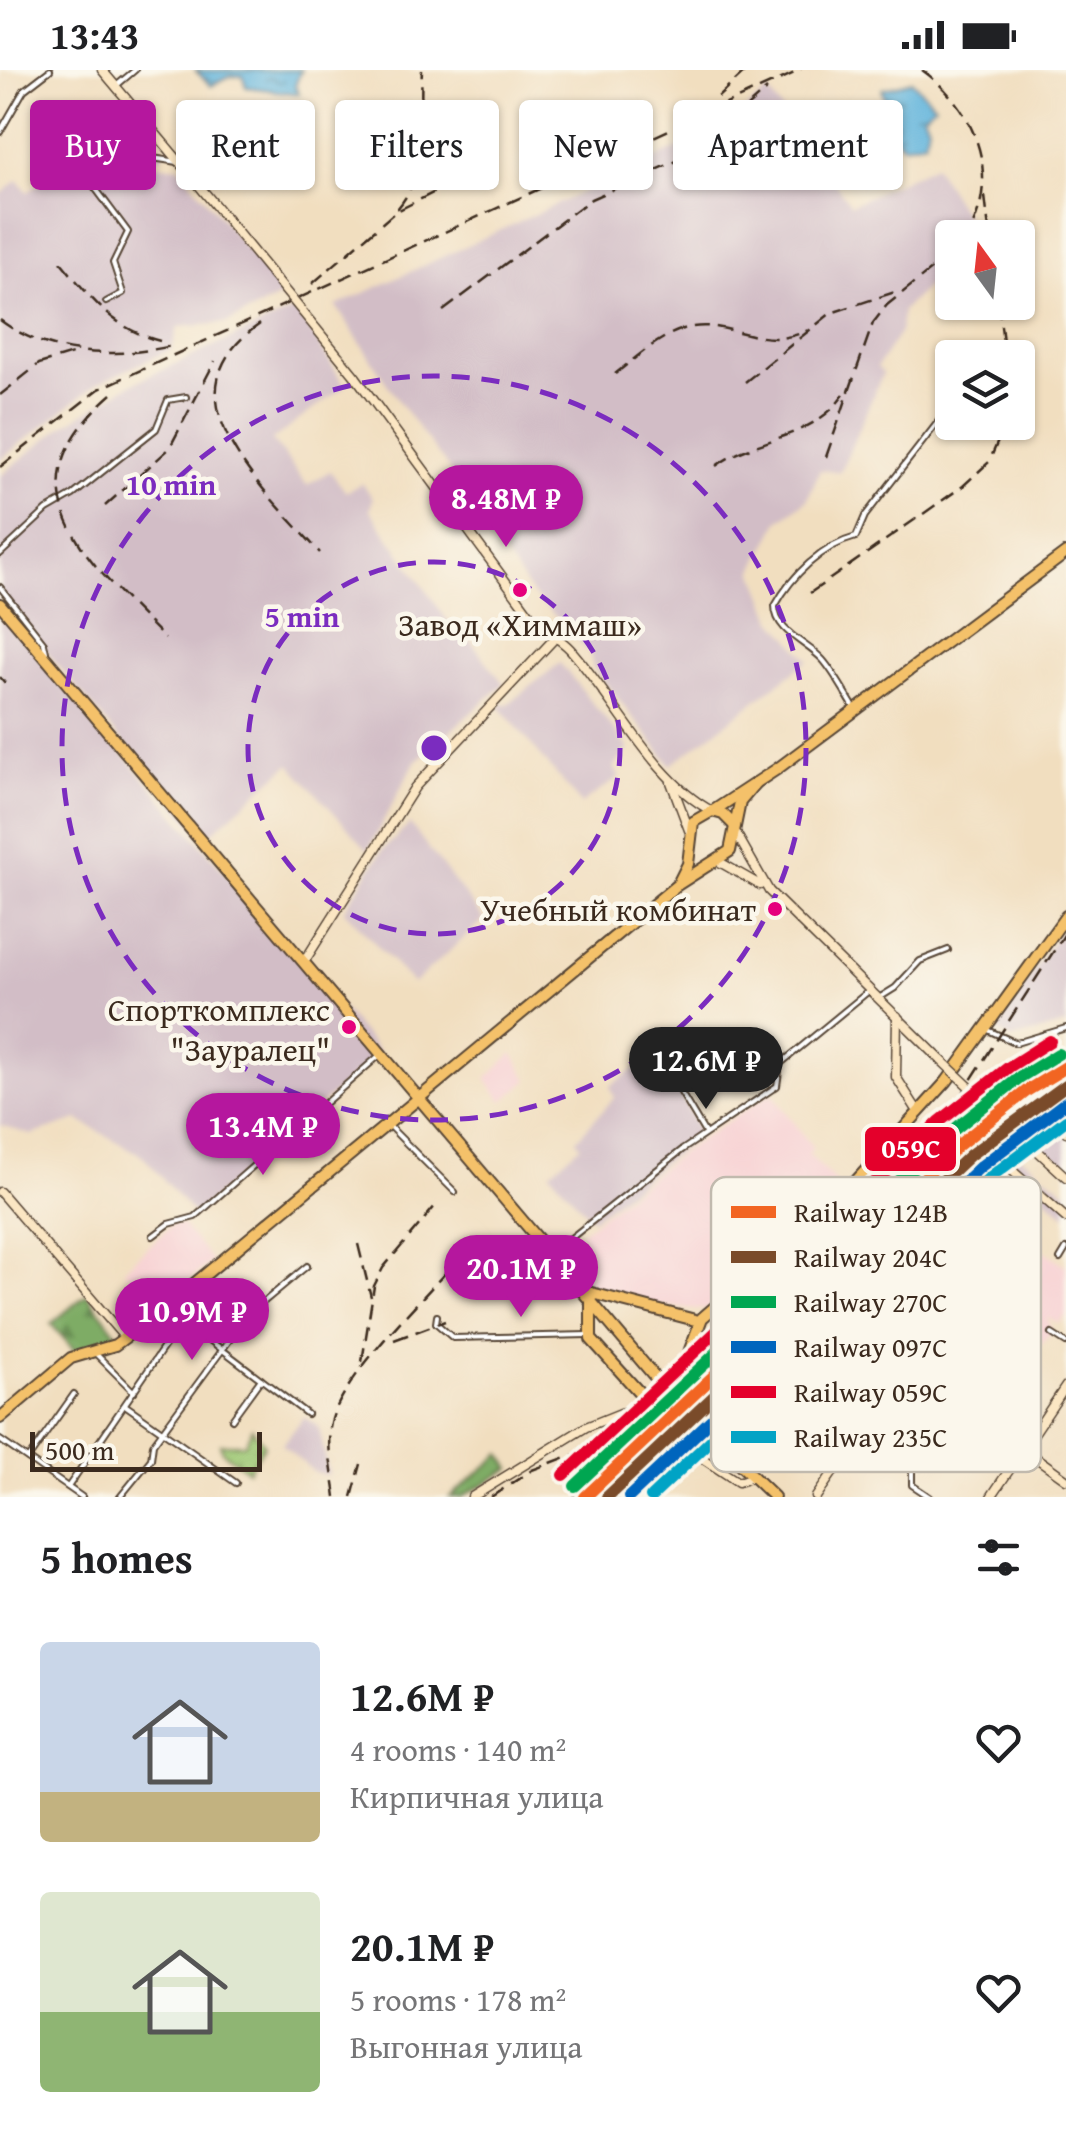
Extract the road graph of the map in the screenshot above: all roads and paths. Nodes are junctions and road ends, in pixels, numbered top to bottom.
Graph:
1 (50, 70) edge
2 (102, 70) edge
3 (135, 70) edge
4 (116, 86) junction
5 (0, 132) edge
6 (176, 158) edge
7 (176, 163) edge
8 (202, 190) edge
9 (106, 302) dead end
10 (186, 397) dead end
11 (935, 426) edge
12 (1066, 552) edge
13 (0, 554) edge
14 (0, 587) edge
15 (0, 604) edge
16 (555, 638) junction
17 (46, 657) junction
18 (855, 709) junction
19 (669, 778) junction
20 (756, 783) junction
21 (713, 811) junction
22 (736, 829) junction
23 (689, 834) junction
24 (714, 860) junction
25 (677, 885) junction
26 (769, 891) junction
27 (1066, 916) edge
28 (948, 950) dead end
29 (304, 962) junction
30 (870, 990) junction
31 (879, 998) junction
32 (897, 1016) junction
33 (906, 1025) junction
34 (1066, 1028) edge
35 (988, 1030) junction
36 (896, 1034) junction
37 (382, 1054) junction
38 (1066, 1080) edge
39 (680, 1092) dead end
40 (420, 1098) junction
41 (1032, 1102) junction
42 (919, 1113) junction
43 (388, 1125) junction
44 (1066, 1132) edge
45 (705, 1133) junction
46 (982, 1144) junction
47 (861, 1177) edge
48 (947, 1177) edge
49 (1019, 1177) edge
50 (1066, 1177) edge
51 (0, 1192) edge
52 (455, 1192) dead end
53 (1041, 1196) edge
54 (1066, 1218) edge
55 (153, 1236) dead end
56 (1066, 1249) edge
57 (550, 1254) junction
58 (1060, 1259) dead end
59 (307, 1266) dead end
60 (580, 1290) junction
61 (591, 1303) junction
62 (631, 1305) junction
63 (166, 1307) junction
64 (711, 1310) edge
65 (673, 1315) junction
66 (437, 1316) dead end
67 (703, 1317) junction
68 (180, 1322) junction
69 (608, 1323) junction
70 (589, 1332) junction
71 (1052, 1334) dead end
72 (125, 1338) junction
73 (1066, 1344) edge
74 (692, 1345) junction
75 (223, 1350) junction
76 (94, 1352) junction
77 (262, 1379) junction
78 (1066, 1386) edge
79 (134, 1392) junction
80 (74, 1394) dead end
81 (711, 1399) edge
82 (648, 1402) junction
83 (125, 1405) junction
84 (307, 1414) dead end
85 (0, 1418) edge
86 (232, 1419) dead end
87 (689, 1420) junction
88 (1041, 1424) edge
89 (162, 1430) junction
90 (670, 1437) junction
91 (0, 1440) edge
92 (711, 1441) edge
93 (28, 1460) junction
94 (1041, 1461) edge
95 (711, 1464) edge
96 (722, 1472) edge
97 (744, 1472) edge
98 (833, 1472) edge
99 (912, 1472) edge
100 (1008, 1472) edge
101 (750, 1478) junction
102 (1066, 1479) edge
103 (236, 1484) dead end
104 (68, 1488) junction
105 (82, 1497) edge
106 (120, 1497) edge
107 (472, 1497) edge
108 (615, 1497) edge
109 (774, 1497) edge
110 (816, 1497) edge
111 (930, 1497) edge
112 (991, 1497) edge

1 - 5 street
2 - 4 main road
3 - 4 street
4 - 6 main road
7 - 9 street
8 - 16 main road, bridge
10 - 13 street
11 - 18 street
12 - 18 main road
14 - 17 street
15 - 17 main road
16 - 19 main road
16 - 29 main road
17 - 29 main road
18 - 20 main road
19 - 21 main road
19 - 23 main road
20 - 21 main road
20 - 22 main road
21 - 22 main road
21 - 23 main road
22 - 24 main road
22 - 26 main road
23 - 24 main road
23 - 25 main road
24 - 25 main road
24 - 26 main road
25 - 40 main road
26 - 30 main road
27 - 35 main road
28 - 31 street
29 - 37 main road
30 - 31 main road
30 - 45 street
31 - 32 main road
32 - 33 main road
32 - 36 main road
33 - 36 main road
33 - 50 main road, bridge
34 - 35 street
35 - 42 main road
36 - 42 main road
37 - 40 main road
37 - 55 street
38 - 41 main road
39 - 45 street
40 - 43 main road
40 - 57 main road
41 - 44 main road
41 - 46 main road
42 - 47 main road
43 - 52 street
43 - 63 main road
45 - 57 street
46 - 48 main road
46 - 49 main road
51 - 72 main road
53 - 54 main road
56 - 58 street
57 - 60 main road
59 - 75 street
60 - 61 main road
60 - 62 main road
61 - 69 main road
61 - 70 main road
62 - 65 main road
62 - 69 main road
63 - 68 street
63 - 72 main road
64 - 67 main road
65 - 67 main road
65 - 74 main road
66 - 70 street
67 - 74 main road
68 - 75 street
68 - 79 street
69 - 70 main road
69 - 87 main road, bridge
70 - 82 main road
71 - 73 street
72 - 76 main road
74 - 82 main road
75 - 77 street
75 - 89 street
76 - 79 street
76 - 85 main road
77 - 84 street
77 - 86 street
78 - 88 main road
79 - 83 street
80 - 93 street
81 - 87 main road
82 - 107 main road
83 - 89 street
83 - 104 street
87 - 90 main road
87 - 92 main road
89 - 103 street
89 - 106 street
90 - 95 main road
90 - 108 main road
91 - 93 street
93 - 104 street
94 - 102 main road
96 - 101 main road
97 - 101 main road
98 - 110 main road
99 - 111 street
100 - 112 main road
101 - 109 main road
104 - 105 street

